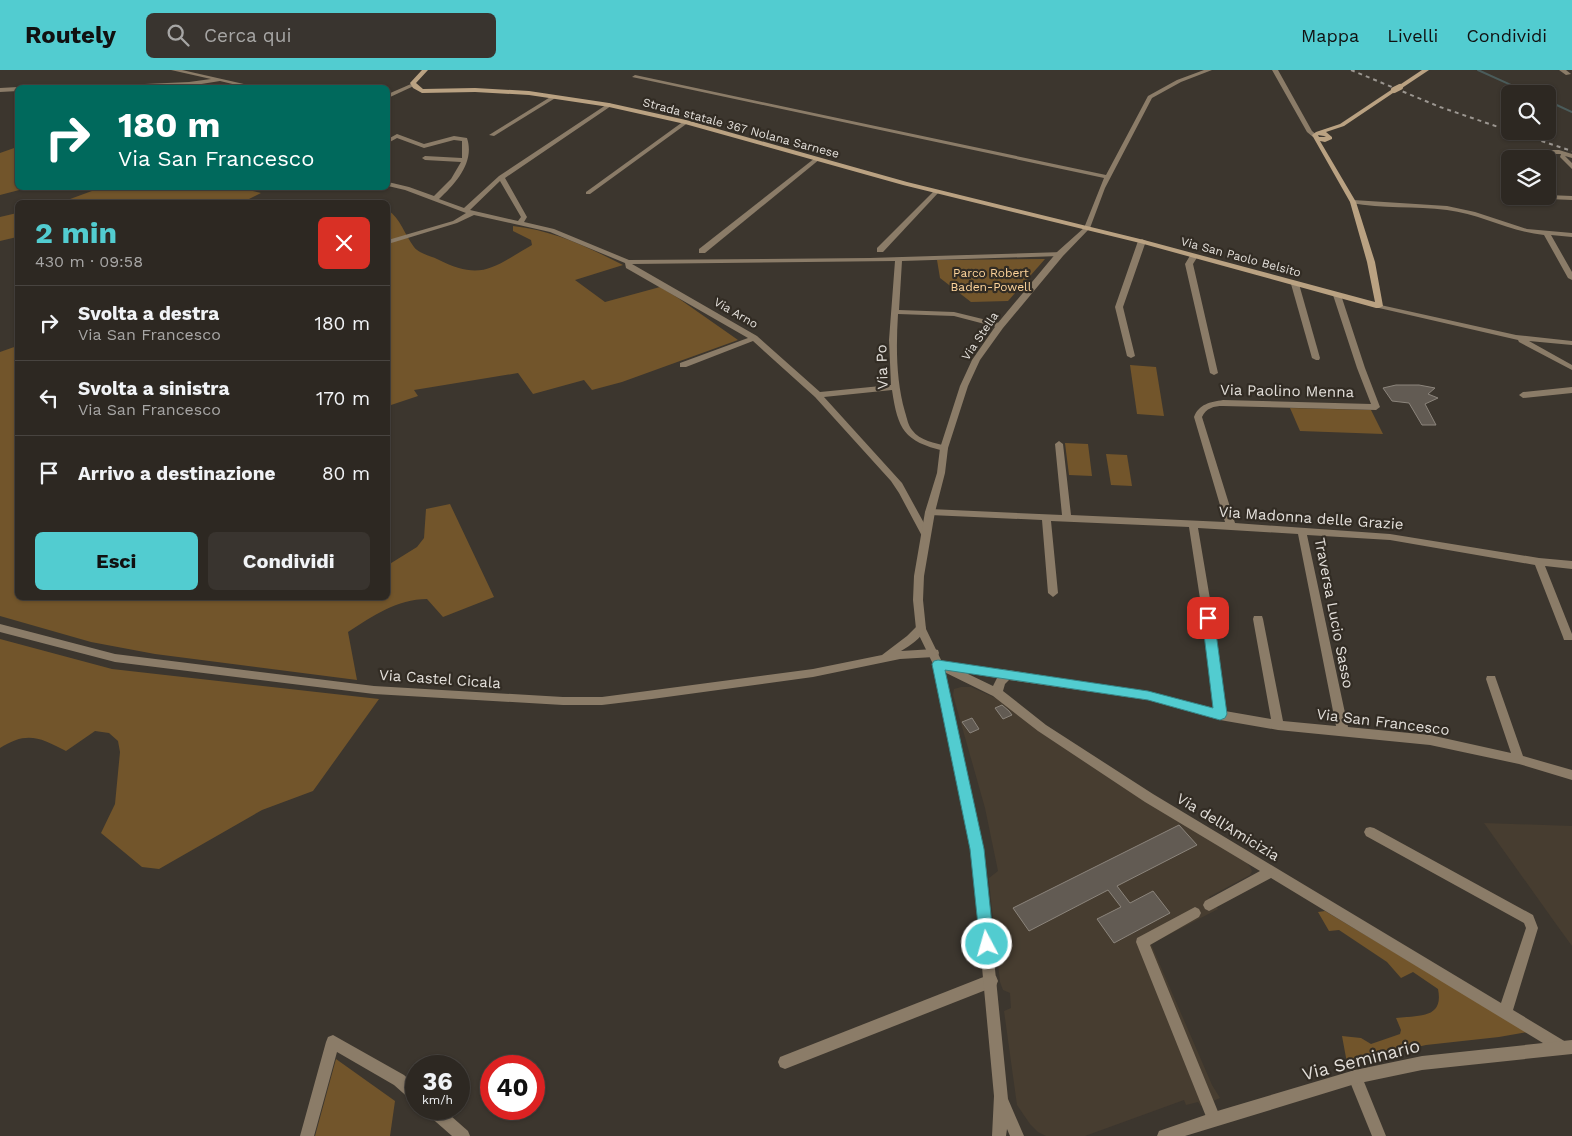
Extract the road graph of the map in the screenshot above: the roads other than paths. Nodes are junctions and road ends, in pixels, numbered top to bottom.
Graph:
1 (174, 70) edge
2 (425, 70) edge
3 (1209, 70) edge
4 (1275, 70) edge
5 (1426, 70) edge
6 (1562, 70) edge
7 (188, 72) edge
8 (1568, 74) dead end
9 (634, 77) dead end
10 (219, 80) junction
11 (156, 85) edge
12 (244, 85) edge
13 (413, 85) junction
14 (15, 89) edge
15 (0, 90) edge
16 (390, 95) edge
17 (554, 97) junction
18 (609, 105) junction
19 (686, 122) junction
20 (1307, 126) junction
21 (492, 135) dead end
22 (1316, 135) junction
23 (1329, 136) junction
24 (390, 140) edge
25 (1556, 152) edge
26 (1327, 156) junction
27 (1562, 156) dead end
28 (1572, 156) edge
29 (425, 158) dead end
30 (817, 159) junction
31 (465, 160) junction
32 (1572, 167) edge
33 (501, 177) junction
34 (1108, 177) junction
35 (390, 184) edge
36 (905, 184) joint
37 (936, 192) junction
38 (588, 193) dead end
39 (1556, 197) edge
40 (1572, 198) edge
41 (435, 199) junction
42 (1353, 202) junction
43 (469, 212) junction
44 (522, 222) junction
45 (1087, 228) junction
46 (1547, 234) junction
47 (1572, 234) edge
48 (390, 241) edge
49 (1142, 241) junction
50 (880, 250) dead end
51 (702, 251) dead end
52 (1060, 254) junction
53 (1194, 256) junction
54 (899, 259) junction
55 (628, 262) junction
56 (1572, 278) edge
57 (1295, 284) junction
58 (1337, 295) junction
59 (1379, 306) junction
60 (896, 312) junction
61 (1000, 326) junction
62 (1516, 337) junction
63 (754, 338) junction
64 (1572, 343) edge
65 (1131, 356) dead end
66 (1316, 358) dead end
67 (683, 365) dead end
68 (1572, 368) edge
69 (1214, 373) dead end
70 (895, 387) junction
71 (1572, 390) edge
72 (818, 395) junction
73 (1523, 395) dead end
74 (1058, 444) dead end
75 (944, 448) junction
76 (930, 512) junction
77 (1046, 518) junction
78 (1067, 519) junction
79 (1193, 524) junction
80 (1231, 526) junction
81 (1302, 531) junction
82 (925, 534) junction
83 (1539, 562) junction
84 (1572, 565) edge
85 (1053, 592) dead end
86 (1206, 604) dead end
87 (1208, 618) dead end
88 (1258, 619) dead end
89 (0, 628) edge
90 (921, 628) junction
91 (1568, 637) dead end
92 (880, 659) junction
93 (936, 659) junction
94 (1008, 674) junction
95 (1491, 679) dead end
96 (998, 693) junction
97 (1220, 714) junction
98 (1278, 725) junction
99 (1343, 732) junction
100 (1519, 759) junction
101 (1572, 774) edge
102 (1370, 832) dead end
103 (1270, 872) junction
104 (1209, 905) dead end
105 (1195, 913) dead end
106 (991, 981) junction
107 (1505, 1013) junction
108 (1566, 1047) edge
109 (785, 1062) dead end
110 (1355, 1077) junction
111 (405, 1085) edge
112 (1001, 1096) junction
113 (1214, 1119) junction
114 (445, 1120) edge
115 (306, 1136) edge
116 (463, 1136) edge
117 (999, 1136) edge
118 (1017, 1136) edge
119 (1164, 1136) edge
120 (1379, 1136) edge

1 - 7 street
2 - 13 main road
3 - 34 street
4 - 20 street
5 - 23 main road, bridge
6 - 8 street
7 - 10 street
9 - 34 street
10 - 11 street
10 - 12 street
13 - 16 street
13 - 17 main road, Strada statale 367 Nolana Sarnese
14 - 15 street
17 - 18 main road, Strada statale 367 Nolana Sarnese
17 - 21 street
18 - 19 main road, Strada statale 367 Nolana Sarnese
18 - 33 street
19 - 30 main road, Strada statale 367 Nolana Sarnese
19 - 38 street
20 - 22 street
20 - 23 street
22 - 23 main road
22 - 26 main road
23 - 26 main road
24 - 31 street
25 - 28 street
26 - 42 main road
27 - 32 street
29 - 31 street
30 - 36 main road, Strada statale 367 Nolana Sarnese
30 - 51 street
31 - 41 street
33 - 43 street
33 - 44 street
34 - 45 street
35 - 41 street, Via Arno
36 - 37 main road, Via San Paolo Belsito
37 - 45 main road, Via San Paolo Belsito
37 - 50 street
39 - 40 street
41 - 43 street, Via Arno
42 - 46 street
42 - 59 main road
43 - 44 street, Via Arno
43 - 48 street
44 - 55 street, Via Arno
45 - 49 main road, Via San Paolo Belsito
45 - 52 street, Via Stella
46 - 47 street
46 - 56 street
49 - 53 main road, Via San Paolo Belsito
49 - 65 street
52 - 54 street
52 - 61 street, Via Stella
53 - 57 main road, Via San Paolo Belsito
53 - 69 street
54 - 55 street
54 - 60 street, Via Po
55 - 63 street, Via Arno
57 - 58 main road, Via San Paolo Belsito
57 - 66 street
58 - 59 main road, Via San Paolo Belsito
58 - 80 street, Via Paolino Menna
59 - 62 street, Via San Paolo Belsito
60 - 61 street
60 - 70 street, Via Po
61 - 75 street, Via Stella
62 - 64 street, Via San Paolo Belsito
62 - 68 street
63 - 67 street
63 - 72 street, Via Arno
70 - 72 street
70 - 75 street, Via Po
71 - 73 street
72 - 82 street, Via Arno
74 - 78 street
75 - 76 street, Via Stella
76 - 77 street, Via Madonna delle Grazie
76 - 82 street, Via Stella
77 - 78 street, Via Madonna delle Grazie
77 - 85 street
78 - 79 street, Via Madonna delle Grazie
79 - 80 street, Via Madonna delle Grazie
79 - 86 street
80 - 81 street, Via Madonna delle Grazie
81 - 83 street, Via Madonna delle Grazie
81 - 99 street, Traversa Lucio Sasso
82 - 90 street
83 - 84 street, Via Madonna delle Grazie
83 - 91 street
87 - 97 street
88 - 98 street
89 - 92 street, Via Castel Cicala
90 - 92 street
90 - 93 street
92 - 93 street, Via San Francesco
93 - 94 street, Via San Francesco
93 - 96 street, Via dell'Amicizia
93 - 106 street
94 - 96 street
94 - 97 street, Via San Francesco
95 - 100 street
96 - 103 street, Via dell'Amicizia
97 - 98 street, Via San Francesco
98 - 99 street, Via San Francesco
99 - 100 street, Via San Francesco
100 - 101 street, Via San Francesco
102 - 107 street
103 - 104 street
103 - 107 street, Via dell'Amicizia
105 - 113 street
106 - 109 street
106 - 112 street
107 - 108 street, Via dell'Amicizia
108 - 110 street, Via Seminario
110 - 113 street, Via Seminario
110 - 120 street
111 - 115 street
112 - 117 street
112 - 118 street
113 - 119 street, Via Seminario
114 - 116 street

